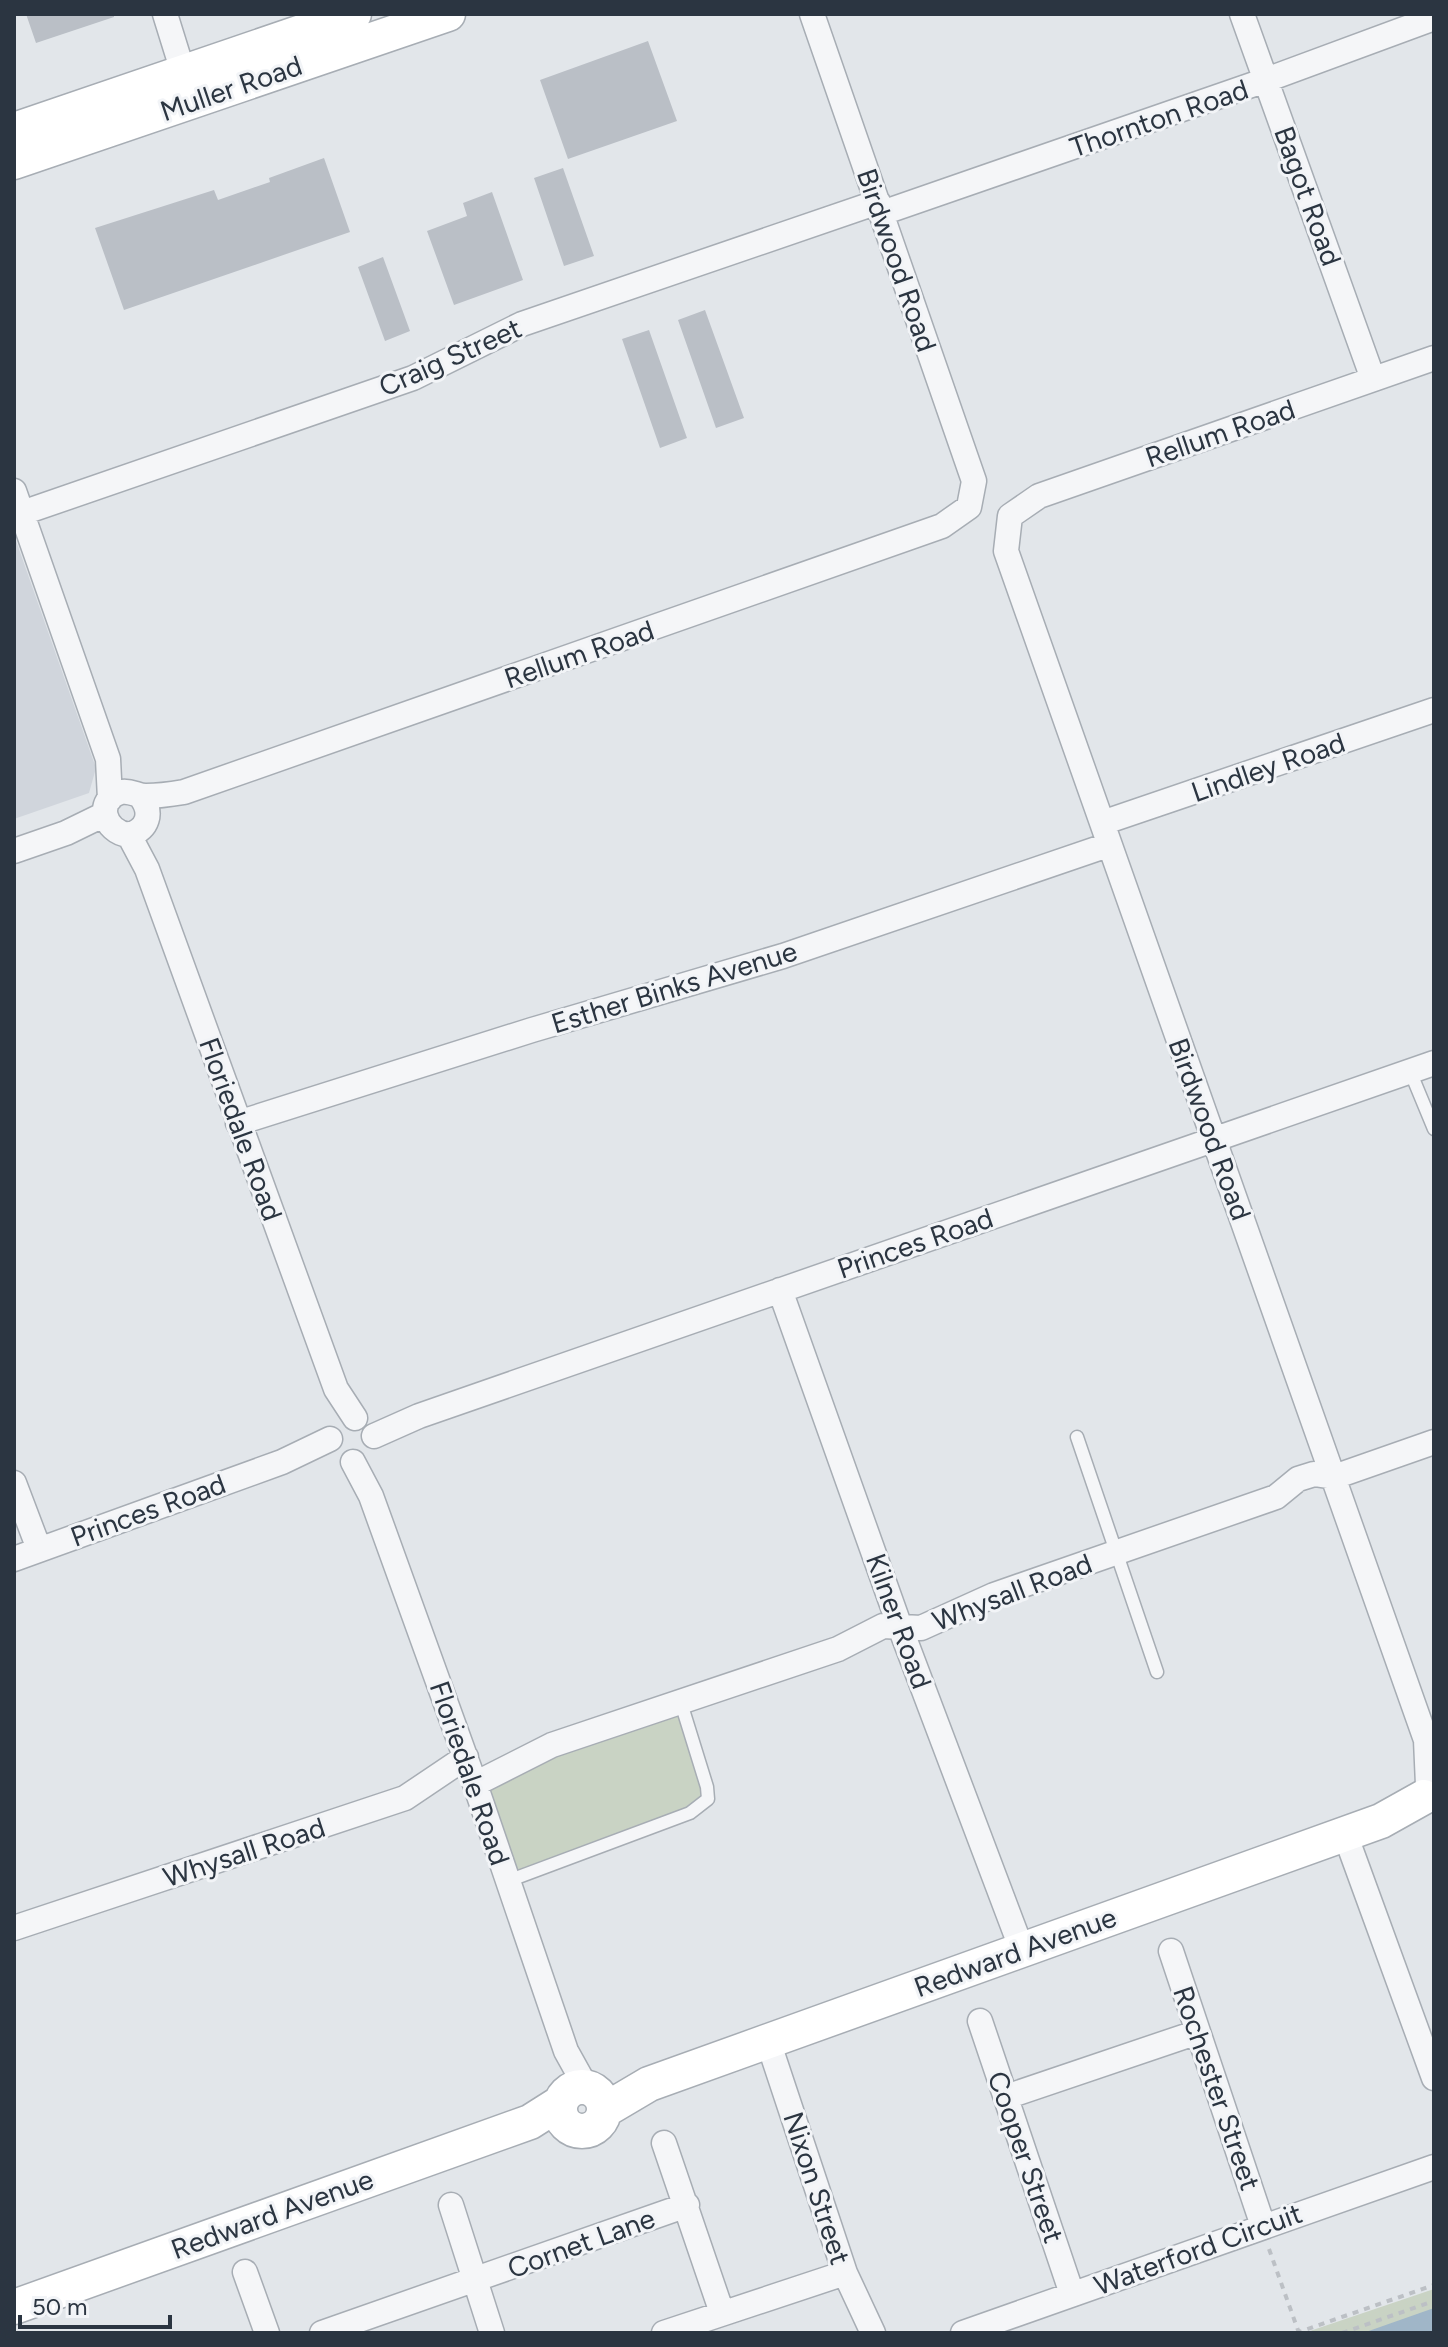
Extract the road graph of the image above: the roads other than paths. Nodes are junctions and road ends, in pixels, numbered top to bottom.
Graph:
1 (165, 14) edge
2 (354, 14) edge
3 (448, 14) edge
4 (812, 14) edge
5 (1242, 14) edge
6 (1434, 18) edge
7 (1266, 80) junction
8 (188, 87) junction
9 (14, 130) edge
10 (14, 162) edge
11 (880, 208) junction
12 (1434, 358) edge
13 (1373, 379) junction
14 (18, 502) edge
15 (969, 507) joint
16 (1010, 516) joint
17 (1434, 710) edge
18 (128, 814) junction
19 (1105, 834) junction
20 (14, 851) edge
21 (1434, 1063) edge
22 (1410, 1071) junction
23 (238, 1123) junction
24 (1434, 1129) edge
25 (1215, 1139) junction
26 (780, 1290) junction
27 (1077, 1437) dead end
28 (353, 1439) junction
29 (1434, 1442) edge
30 (1334, 1477) junction
31 (14, 1483) edge
32 (39, 1549) junction
33 (1117, 1553) junction
34 (14, 1559) edge
35 (900, 1627) junction
36 (1157, 1672) dead end
37 (681, 1703) junction
38 (1430, 1745) edge
39 (466, 1757) junction
40 (475, 1784) junction
41 (1431, 1799) edge
42 (1345, 1834) junction
43 (508, 1881) junction
44 (14, 1928) edge
45 (1022, 1950) junction
46 (1171, 1951) dead end
47 (980, 2021) dead end
48 (1198, 2032) junction
49 (768, 2041) junction
50 (1434, 2078) edge
51 (1006, 2097) junction
52 (581, 2101) junction
53 (664, 2143) dead end
54 (1434, 2167) edge
55 (451, 2205) dead end
56 (687, 2205) junction
57 (1266, 2237) junction
58 (245, 2272) dead end
59 (845, 2273) junction
60 (475, 2281) junction
61 (1072, 2294) junction
62 (14, 2307) edge
63 (722, 2313) junction
64 (267, 2333) edge
65 (322, 2333) edge
66 (492, 2333) edge
67 (664, 2333) edge
68 (873, 2333) edge
69 (963, 2333) edge

1 - 8 street
2 - 8 street, Muller Road
3 - 8 street, Muller Road
4 - 11 street, Birdwood Road
5 - 7 street, Bagot Road
6 - 7 street, Thornton Road
7 - 11 street, Thornton Road
7 - 13 street, Bagot Road
8 - 9 street, Muller Road
8 - 10 street, Muller Road
11 - 14 street, Craig Street
11 - 15 street, Birdwood Road
12 - 13 street, Rellum Road
13 - 16 street, Rellum Road
14 - 18 street, Floriedale Road
15 - 18 street, Rellum Road
16 - 19 street, Birdwood Road
17 - 19 street, Lindley Road
18 - 20 street, Rellum Road
18 - 23 street, Floriedale Road
19 - 23 street, Esther Binks Avenue
19 - 25 street, Birdwood Road
21 - 22 street, Princes Road
22 - 24 lane
22 - 25 street, Princes Road
23 - 28 street, Floriedale Road
25 - 26 street, Princes Road
25 - 30 street, Birdwood Road
26 - 28 street, Princes Road
26 - 35 street, Kilner Road
27 - 33 lane, Whysall Road
28 - 32 street, Princes Road
28 - 39 street, Floriedale Road
29 - 30 street, Whysall Road
30 - 33 street, Whysall Road
30 - 38 street, Birdwood Road
31 - 32 street
32 - 34 street, Princes Road
33 - 35 street, Whysall Road
33 - 36 lane, Whysall Road
35 - 37 street, Whysall Road
35 - 45 street, Kilner Road
37 - 40 street, Whysall Road
37 - 43 lane
38 - 41 street, Birdwood Road
39 - 40 street, Floriedale Road
39 - 44 street, Whysall Road
40 - 43 street, Floriedale Road
41 - 42 street, Redward Avenue
42 - 45 street, Redward Avenue
42 - 50 street
43 - 52 street, Floriedale Road
45 - 49 street, Redward Avenue
46 - 48 street, Rochester Street
47 - 51 street, Cooper Street
48 - 51 street
48 - 57 street, Rochester Street
49 - 52 street, Redward Avenue
49 - 59 street, Nixon Street
51 - 61 street, Cooper Street
52 - 62 street, Redward Avenue
53 - 56 street
54 - 57 street, Waterford Circuit
55 - 60 street
56 - 60 street, Cornet Lane
56 - 63 street
57 - 61 street, Waterford Circuit
58 - 64 street
59 - 63 street
59 - 68 street, Nixon Street
60 - 65 street, Cornet Lane
60 - 66 street
61 - 69 street, Waterford Circuit
63 - 67 street

